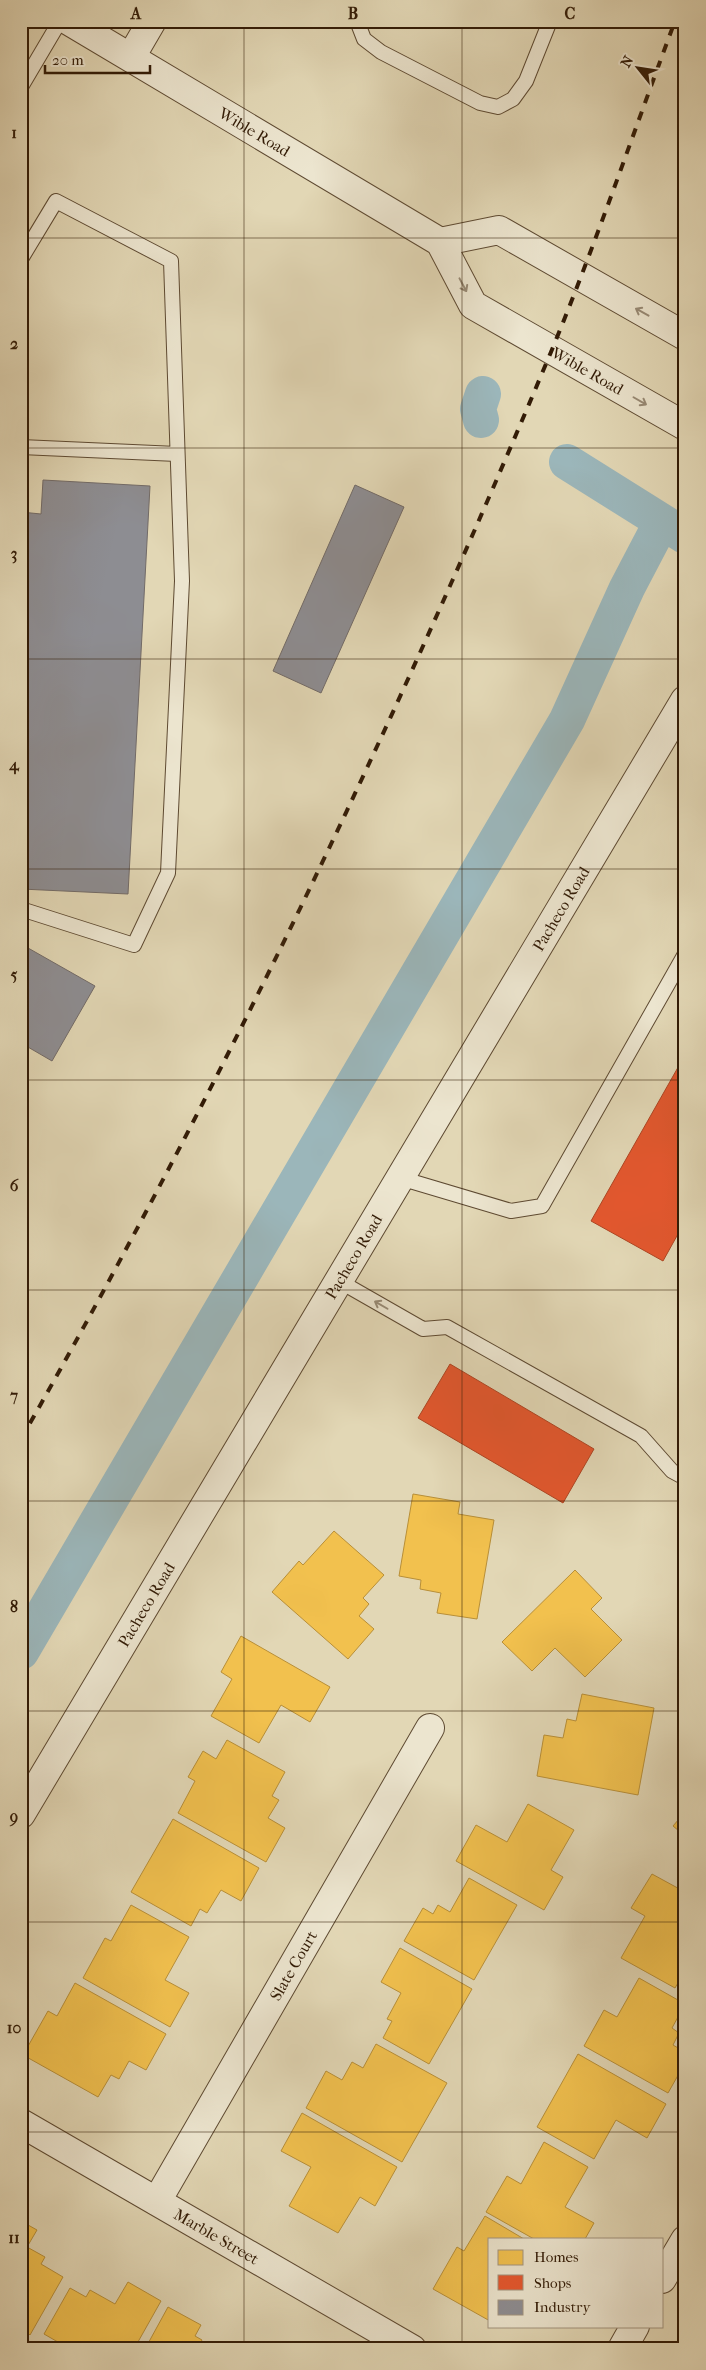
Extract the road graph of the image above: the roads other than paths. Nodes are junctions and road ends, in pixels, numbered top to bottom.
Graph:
1 (60, 21) edge
2 (69, 21) edge
3 (152, 21) edge
4 (357, 21) edge
5 (550, 21) edge
6 (131, 57) junction
7 (21, 87) edge
8 (440, 242) junction
9 (21, 259) edge
10 (685, 336) edge
11 (685, 426) edge
12 (21, 448) edge
13 (178, 454) junction
14 (685, 700) edge
15 (21, 909) edge
16 (685, 954) edge
17 (400, 1178) junction
18 (339, 1281) junction
19 (685, 1478) edge
20 (430, 1728) dead end
21 (21, 1814) edge
22 (21, 2123) edge
23 (157, 2201) junction
24 (685, 2240) edge
25 (664, 2276) edge
26 (634, 2328) edge
27 (412, 2349) edge
28 (622, 2349) edge

1 - 7 lane
2 - 6 street, Wible Road
3 - 6 street
4 - 5 lane
6 - 8 street, Wible Road
10 -> 8 street
8 -> 11 street, Wible Road
9 - 13 lane
12 - 13 lane
13 - 15 lane
14 - 17 street, Pacheco Road
16 - 17 lane
17 - 18 street, Pacheco Road
19 -> 18 lane
18 - 21 street, Pacheco Road
20 - 23 street, Slate Court
22 - 23 street, Marble Street
23 - 27 street, Marble Street
24 - 25 street
26 - 28 street

